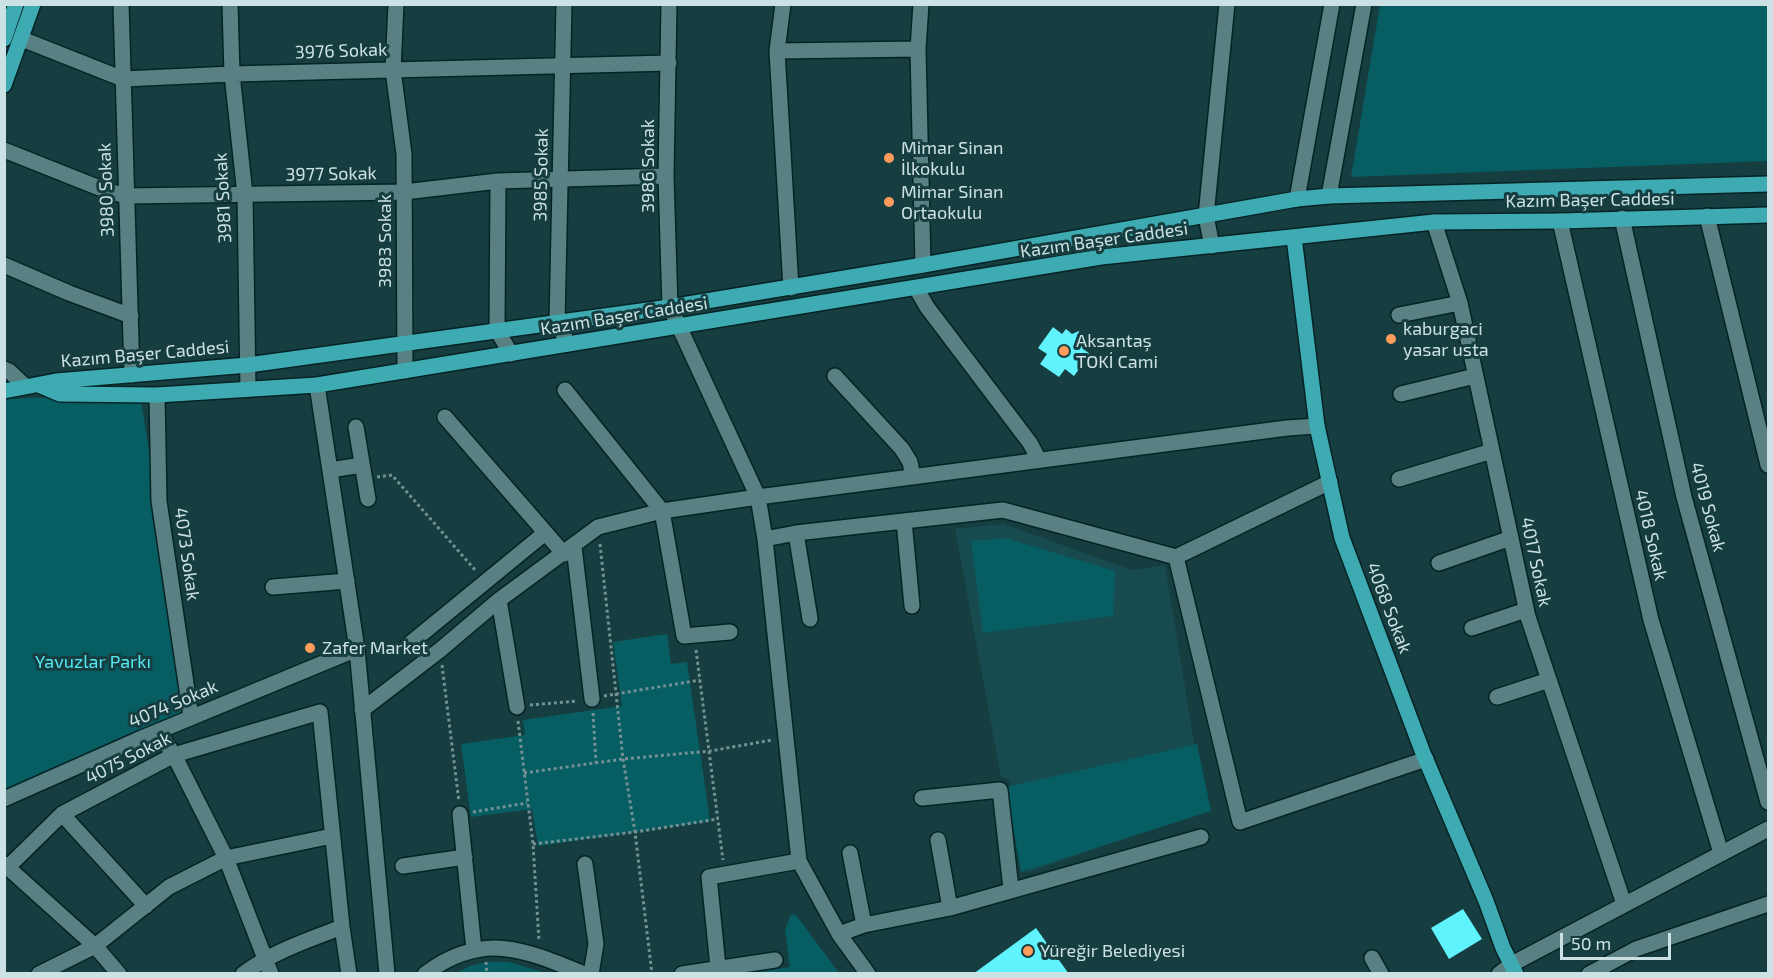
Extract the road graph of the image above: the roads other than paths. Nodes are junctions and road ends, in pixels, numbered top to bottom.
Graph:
1 (16, 4) edge
2 (33, 4) edge
3 (121, 4) edge
4 (230, 4) edge
5 (396, 4) edge
6 (564, 4) edge
7 (669, 4) edge
8 (921, 4) edge
9 (1227, 4) edge
10 (1332, 4) edge
11 (1364, 4) edge
12 (782, 5) edge
13 (4, 39) edge
14 (22, 39) junction
15 (918, 49) junction
16 (777, 51) junction
17 (669, 63) junction
18 (563, 65) junction
19 (393, 70) junction
20 (232, 74) junction
21 (123, 79) junction
22 (4, 85) edge
23 (4, 150) edge
24 (666, 176) junction
25 (561, 180) junction
26 (498, 182) junction
27 (1768, 184) edge
28 (404, 192) junction
29 (244, 195) junction
30 (126, 196) junction
31 (1329, 196) junction
32 (1297, 199) junction
33 (1768, 215) edge
34 (1206, 216) junction
35 (1707, 216) junction
36 (1622, 218) junction
37 (1434, 222) junction
38 (1560, 222) junction
39 (1293, 237) junction
40 (1212, 246) junction
41 (4, 265) edge
42 (923, 265) junction
43 (791, 288) junction
44 (916, 288) junction
45 (1460, 303) junction
46 (670, 307) junction
47 (1399, 315) dead end
48 (131, 316) junction
49 (557, 322) junction
50 (678, 327) junction
51 (497, 330) junction
52 (405, 344) junction
53 (568, 344) junction
54 (511, 354) junction
55 (248, 365) junction
56 (4, 369) edge
57 (405, 371) junction
58 (132, 375) junction
59 (835, 376) dead end
60 (1475, 376) junction
61 (32, 385) junction
62 (317, 385) junction
63 (248, 389) junction
64 (565, 390) dead end
65 (4, 391) edge
66 (1401, 394) dead end
67 (157, 395) junction
68 (445, 417) dead end
69 (1317, 426) junction
70 (356, 427) dead end
71 (1492, 451) junction
72 (1039, 460) junction
73 (1768, 465) edge
74 (330, 470) junction
75 (363, 472) junction
76 (913, 477) junction
77 (1398, 479) dead end
78 (1330, 482) junction
79 (758, 497) junction
80 (368, 500) dead end
81 (662, 512) junction
82 (904, 521) junction
83 (545, 532) junction
84 (796, 533) junction
85 (765, 538) junction
86 (1511, 538) junction
87 (569, 550) junction
88 (1176, 557) junction
89 (1439, 563) dead end
90 (347, 581) junction
91 (273, 587) dead end
92 (499, 600) junction
93 (912, 606) dead end
94 (1526, 610) junction
95 (810, 619) dead end
96 (1472, 628) dead end
97 (730, 632) dead end
98 (407, 646) dead end
99 (357, 648) junction
100 (1549, 680) junction
101 (1497, 697) dead end
102 (592, 699) road end
103 (517, 707) road end
104 (362, 710) junction
105 (191, 717) junction
106 (158, 731) junction
107 (174, 755) junction
108 (1426, 759) junction
109 (922, 798) dead end
110 (4, 799) edge
111 (1768, 802) edge
112 (62, 814) junction
113 (460, 814) road end
114 (1768, 829) edge
115 (333, 836) junction
116 (1201, 837) dead end
117 (938, 840) dead end
118 (850, 853) dead end
119 (1721, 853) junction
120 (465, 857) junction
121 (226, 858) junction
122 (800, 861) junction
123 (585, 864) dead end
124 (7, 865) edge
125 (403, 866) dead end
126 (1011, 889) junction
127 (1624, 904) junction
128 (1768, 904) edge
129 (146, 906) junction
130 (950, 908) junction
131 (864, 925) junction
132 (342, 927) junction
133 (839, 934) junction
134 (95, 946) junction
135 (474, 950) junction
136 (1372, 958) dead end
137 (775, 960) dead end
138 (268, 967) edge
139 (718, 967) junction
140 (1514, 969) edge
141 (39, 974) edge
142 (118, 974) edge
143 (243, 974) edge
144 (349, 974) edge
145 (387, 974) edge
146 (425, 974) edge
147 (584, 974) edge
148 (591, 974) edge
149 (682, 974) edge
150 (868, 974) edge
151 (1381, 974) edge
152 (1498, 974) edge
153 (1589, 974) edge

1 - 13 main road
2 - 14 main road
3 - 21 street, 3980 Sokak
4 - 20 street, 3981 Sokak
5 - 19 street, 3983 Sokak
6 - 18 street, 3985 Sokak
7 - 17 street, 3986 Sokak
8 - 15 street
9 - 34 street
10 - 32 street
11 - 31 street
12 - 16 street
14 - 21 street, 3976 Sokak
14 - 22 main road
15 - 16 street
15 - 42 street
16 - 43 street
17 - 18 street, 3976 Sokak
17 - 24 street, 3986 Sokak
18 - 19 street, 3976 Sokak
18 - 25 street, 3985 Sokak
19 - 20 street, 3976 Sokak
19 - 28 street, 3983 Sokak
20 - 21 street, 3976 Sokak
20 - 29 street, 3981 Sokak
21 - 30 street, 3980 Sokak
23 - 30 street, 3977 Sokak
24 - 25 street, 3977 Sokak
24 - 46 street, 3986 Sokak
25 - 26 street, 3977 Sokak
25 - 49 street, 3985 Sokak
26 - 28 street, 3977 Sokak
26 - 51 street
27 - 31 main road, Kazım Başer Caddesi
28 - 29 street, 3977 Sokak
28 - 52 street, 3983 Sokak
29 - 30 street, 3977 Sokak
29 - 55 street, 3981 Sokak
30 - 48 street, 3980 Sokak
31 - 32 main road, Kazım Başer Caddesi
32 - 34 main road, Kazım Başer Caddesi
33 - 35 main road, Kazım Başer Caddesi
34 - 40 street
34 - 42 main road, Kazım Başer Caddesi
35 - 36 main road, Kazım Başer Caddesi
35 - 73 street
36 - 38 main road, Kazım Başer Caddesi
36 - 111 street, 4019 Sokak
37 - 38 main road, Kazım Başer Caddesi
37 - 39 main road, Kazım Başer Caddesi
37 - 45 street, 4017 Sokak
38 - 119 street, 4018 Sokak
39 - 40 main road, Kazım Başer Caddesi
39 - 69 main road, 4068 Sokak
40 - 44 main road, Kazım Başer Caddesi
41 - 48 street
42 - 43 main road, Kazım Başer Caddesi
43 - 46 main road, Kazım Başer Caddesi
44 - 50 main road, Kazım Başer Caddesi
44 - 72 street
45 - 47 street
45 - 60 street, 4017 Sokak
46 - 49 main road, Kazım Başer Caddesi
46 - 50 street, 3986 Sokak
48 - 58 street, 3980 Sokak
49 - 51 main road, Kazım Başer Caddesi
49 - 53 street, 3985 Sokak
50 - 53 main road, Kazım Başer Caddesi
50 - 79 street, 3986 Sokak
51 - 52 main road, Kazım Başer Caddesi
51 - 54 street
52 - 55 main road, Kazım Başer Caddesi
52 - 57 street, 3983 Sokak
53 - 54 main road, Kazım Başer Caddesi
54 - 57 main road, Kazım Başer Caddesi
55 - 58 main road, Kazım Başer Caddesi
55 - 63 street, 3981 Sokak
56 - 61 street
57 - 62 main road, Kazım Başer Caddesi
58 - 61 main road, Kazım Başer Caddesi
59 - 76 street
60 - 66 street
60 - 71 street, 4017 Sokak
61 - 65 main road, Kazım Başer Caddesi
61 - 67 main road, Kazım Başer Caddesi
62 - 63 main road, Kazım Başer Caddesi
62 - 74 street
63 - 67 main road, Kazım Başer Caddesi
64 - 81 street
67 - 105 street, 4073 Sokak
68 - 83 street
69 - 72 street
69 - 78 main road, 4068 Sokak
70 - 75 street
71 - 77 street
71 - 86 street, 4017 Sokak
72 - 76 street
74 - 75 street
74 - 90 street
75 - 80 street
76 - 79 street
78 - 88 street
78 - 108 main road, 4068 Sokak
79 - 81 street
79 - 85 street, 3986 Sokak
81 - 87 street
81 - 97 street
82 - 84 street
82 - 88 street
82 - 93 street
83 - 87 street
83 - 98 street
84 - 85 street
84 - 95 street
85 - 122 street, 3986 Sokak
86 - 89 street
86 - 94 street, 4017 Sokak
87 - 92 street
87 - 102 street
88 - 108 street
90 - 91 street
90 - 99 street
92 - 103 street
92 - 104 street
94 - 96 street
94 - 100 street, 4017 Sokak
99 - 104 street
99 - 105 street, 4074 Sokak
100 - 101 street
100 - 127 street, 4017 Sokak
104 - 145 street
105 - 106 street, 4074 Sokak
106 - 107 street
106 - 110 street, 4074 Sokak
107 - 112 street, 4075 Sokak
107 - 115 street, 4075 Sokak
107 - 121 street
108 - 140 main road, 4068 Sokak
109 - 126 street
112 - 124 street, 4075 Sokak
112 - 129 street
113 - 120 street
114 - 119 street
115 - 121 street
115 - 132 street
116 - 126 street
117 - 130 street
118 - 131 street
119 - 127 street
120 - 125 street
120 - 135 street
121 - 129 street
121 - 138 street
122 - 133 street
122 - 139 street
123 - 148 street
124 - 134 street
126 - 130 street
127 - 140 street
128 - 153 street
129 - 134 street
130 - 131 street
131 - 133 street
132 - 138 street
132 - 144 street
133 - 150 street
134 - 141 street
134 - 142 street
135 - 146 street
135 - 147 street
136 - 151 street
137 - 139 street
138 - 143 street
139 - 149 street
140 - 152 street

